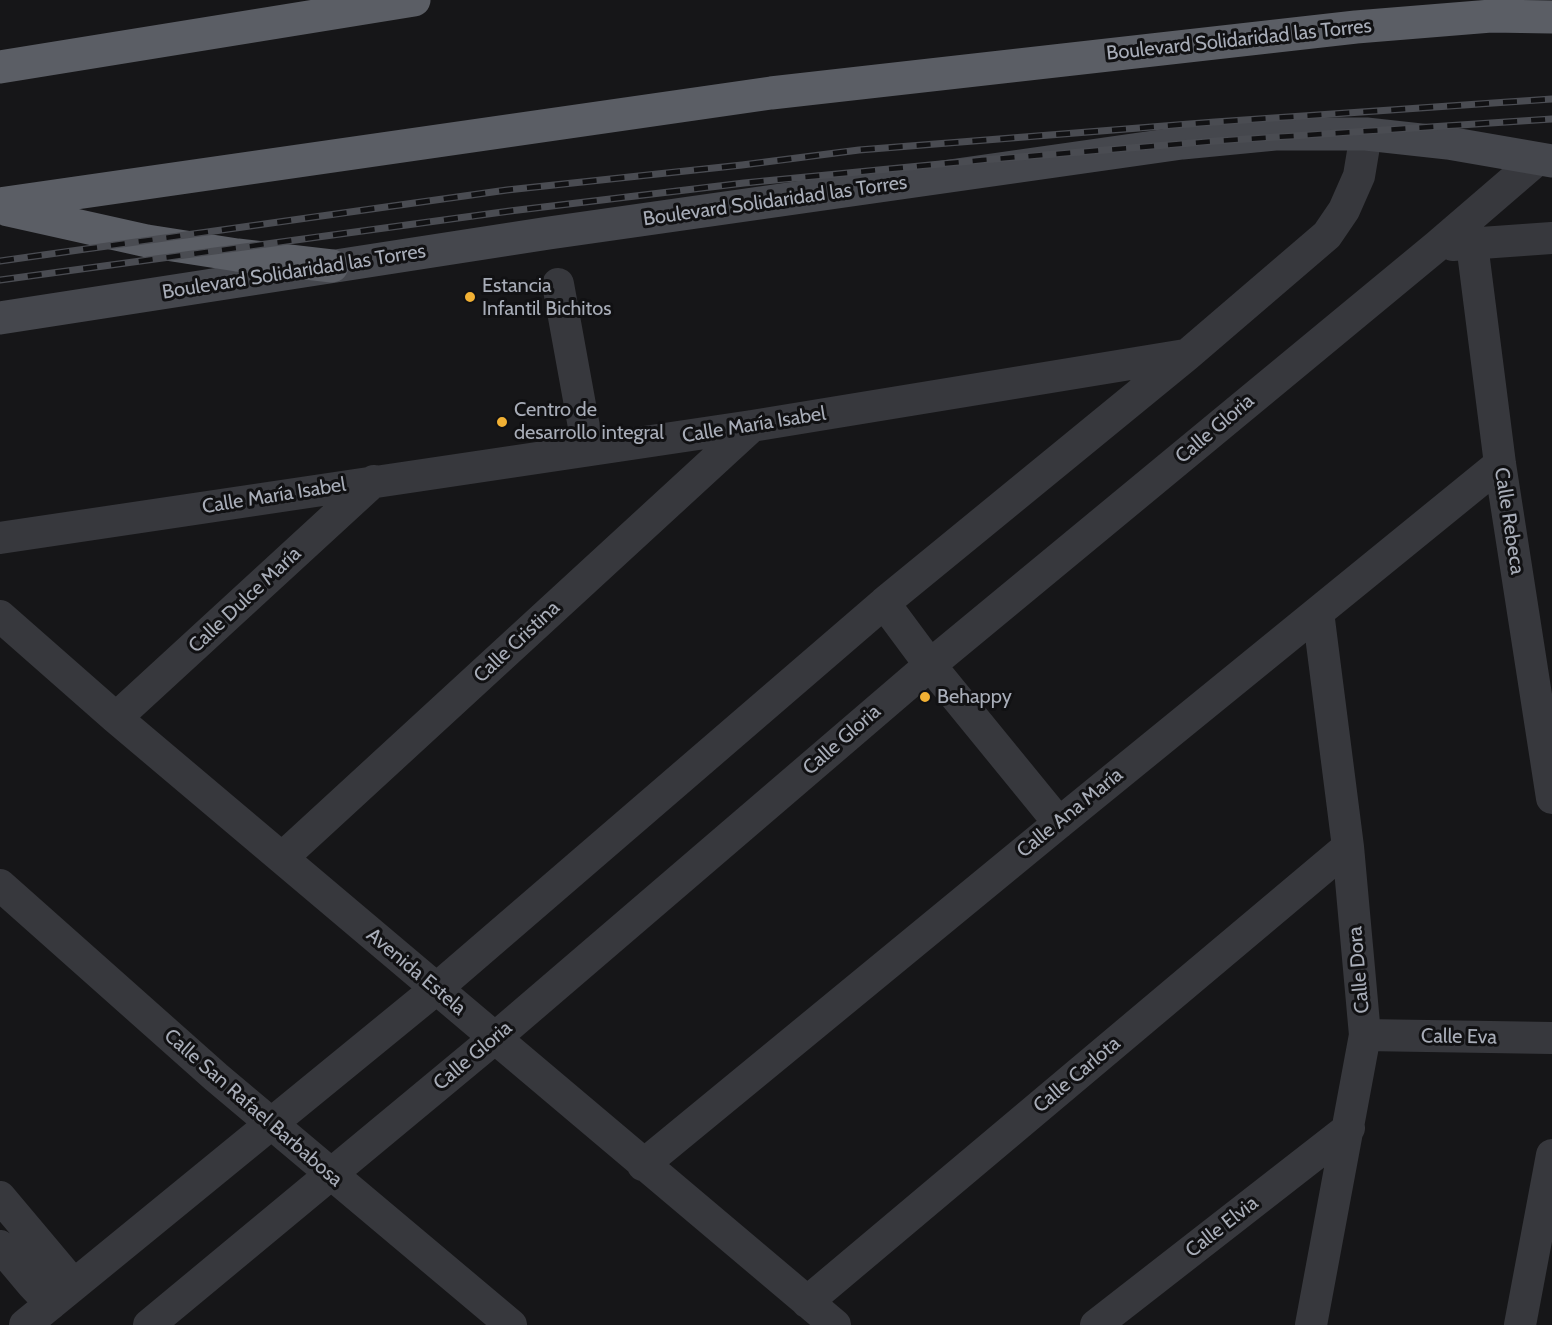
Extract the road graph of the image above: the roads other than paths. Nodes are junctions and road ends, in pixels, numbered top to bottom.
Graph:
1 (414, 0) edge
2 (1552, 17) edge
3 (0, 67) edge
4 (1366, 134) junction
5 (1545, 160) edge
6 (0, 206) edge
7 (1552, 238) edge
8 (1472, 244) junction
9 (1437, 246) junction
10 (332, 266) junction
11 (558, 284) dead end
12 (0, 318) edge
13 (1187, 355) junction
14 (752, 426) junction
15 (588, 449) junction
16 (1500, 464) junction
17 (374, 481) junction
18 (0, 538) edge
19 (884, 603) junction
20 (1318, 612) junction
21 (0, 616) edge
22 (930, 665) junction
23 (116, 718) junction
24 (1552, 798) edge
25 (1059, 823) junction
26 (1348, 847) junction
27 (282, 858) junction
28 (0, 885) edge
29 (436, 989) junction
30 (1365, 1035) junction
31 (495, 1038) junction
32 (1552, 1038) edge
33 (272, 1125) junction
34 (1349, 1128) junction
35 (1552, 1155) edge
36 (643, 1165) junction
37 (330, 1174) junction
38 (0, 1197) edge
39 (0, 1246) edge
40 (63, 1294) junction
41 (807, 1302) junction
42 (25, 1325) edge
43 (149, 1325) edge
44 (511, 1325) edge
45 (835, 1325) edge
46 (1096, 1325) edge
47 (1311, 1325) edge
48 (1520, 1325) edge

1 - 3 highway
2 - 6 highway, Boulevard Solidaridad las Torres
4 - 5 main road, Boulevard Solidaridad las Torres
4 - 10 main road, Boulevard Solidaridad las Torres
4 - 13 street
5 - 9 street, Calle Gloria
6 - 10 highway
7 - 8 street
8 - 9 street
8 - 16 street, Calle Rebeca
9 - 22 street, Calle Gloria
10 - 12 main road, Boulevard Solidaridad las Torres
11 - 15 street
13 - 14 street, Calle María Isabel
13 - 19 street
14 - 15 street, Calle María Isabel
14 - 27 street, Calle Cristina
15 - 17 street, Calle María Isabel
16 - 20 street, Calle Ana María
16 - 24 street, Calle Rebeca
17 - 18 street, Calle María Isabel
17 - 23 street, Calle Dulce María
19 - 22 street
19 - 29 street
20 - 25 street, Calle Ana María
20 - 26 street, Calle Dora
21 - 23 street, Avenida Estela
22 - 25 street
22 - 31 street, Calle Gloria
23 - 27 street, Avenida Estela
25 - 36 street, Calle Ana María
26 - 30 street, Calle Dora
26 - 41 street, Calle Carlota
27 - 29 street, Avenida Estela
28 - 33 street, Calle San Rafael Barbabosa
29 - 31 street, Avenida Estela
29 - 33 street
30 - 32 street, Calle Eva
30 - 34 street, Calle Dora
31 - 36 street, Avenida Estela
31 - 37 street, Calle Gloria
33 - 37 street, Calle San Rafael Barbabosa
33 - 40 street
34 - 46 street, Calle Elvia
34 - 47 street, Calle Dora
35 - 48 street
36 - 41 street, Avenida Estela
37 - 43 street, Calle Gloria
37 - 44 street, Calle San Rafael Barbabosa
38 - 40 street
39 - 40 street
40 - 42 street
41 - 45 street, Avenida Estela

